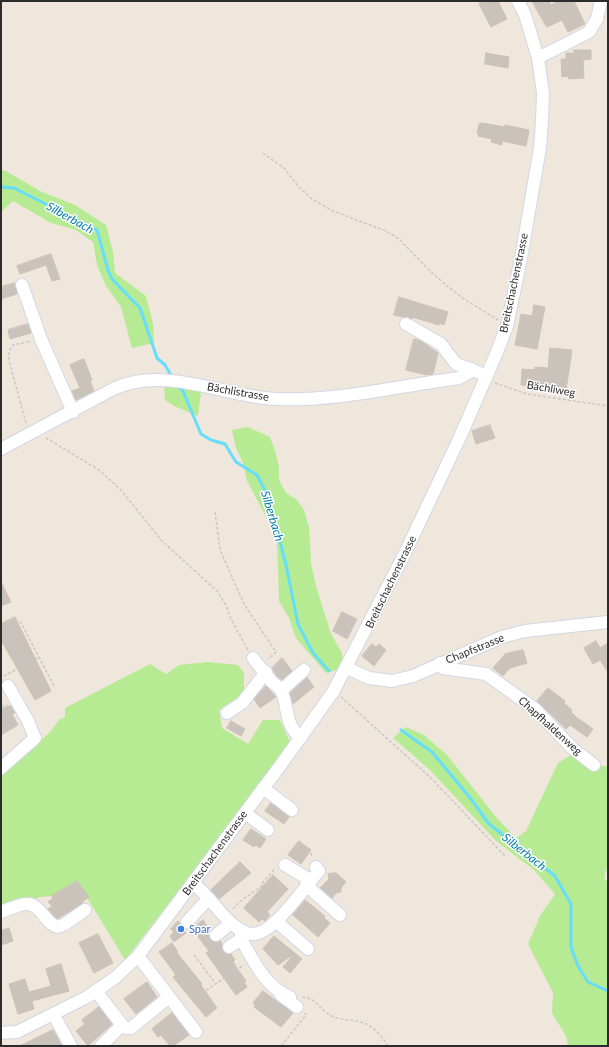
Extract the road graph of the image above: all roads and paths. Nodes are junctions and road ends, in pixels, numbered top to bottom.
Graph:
1 (518, 1) edge
2 (601, 1) edge
3 (538, 58) junction
4 (263, 153) dead end
5 (22, 285) dead end
6 (406, 324) dead end
7 (506, 326) junction
8 (41, 339) junction
9 (472, 370) junction
10 (490, 379) junction
11 (608, 406) edge
12 (73, 412) junction
13 (33, 433) junction
14 (1, 449) edge
15 (215, 512) dead end
16 (20, 621) dead end
17 (608, 622) edge
18 (39, 657) junction
19 (440, 663) junction
20 (259, 665) junction
21 (347, 668) junction
22 (304, 670) dead end
23 (8, 686) joint
24 (54, 688) dead end
25 (282, 690) junction
26 (333, 692) junction
27 (227, 713) dead end
28 (301, 738) junction
29 (594, 765) dead end
30 (1, 768) edge
31 (263, 788) junction
32 (292, 810) dead end
33 (245, 813) junction
34 (268, 830) dead end
35 (506, 857) dead end
36 (285, 865) joint
37 (313, 876) junction
38 (193, 884) junction
39 (208, 899) junction
40 (85, 910) dead end
41 (1, 912) edge
42 (340, 914) dead end
43 (231, 915) junction
44 (276, 921) junction
45 (187, 922) dead end
46 (216, 935) dead end
47 (241, 935) junction
48 (229, 947) dead end
49 (308, 949) dead end
50 (194, 955) dead end
51 (138, 956) junction
52 (248, 967) junction
53 (215, 983) junction
54 (96, 991) junction
55 (277, 991) junction
56 (202, 993) dead end
57 (169, 997) junction
58 (290, 997) joint
59 (297, 1007) joint
60 (53, 1014) junction
61 (122, 1025) junction
62 (196, 1032) dead end
63 (1, 1033) edge
64 (71, 1046) edge
65 (101, 1046) edge
66 (281, 1046) edge
67 (388, 1046) edge

1 - 3 street, Breitschachenstrasse
2 - 3 street
3 - 7 street, Breitschachenstrasse
4 - 7 path
5 - 8 street
6 - 9 street
7 - 10 street, Breitschachenstrasse
8 - 12 street
8 - 13 path
9 - 10 street
9 - 12 street, Bächlistrasse
10 - 11 path, Bächliweg
10 - 21 street, Breitschachenstrasse
12 - 13 street, Bächlistrasse
13 - 14 street, Bächlistrasse
13 - 20 path
15 - 20 path
16 - 18 path
17 - 19 street, Chapfstrasse
18 - 23 path
18 - 24 path
19 - 21 street, Chapfstrasse
19 - 29 street, Chapfhaldenweg
20 - 25 street
20 - 27 street
21 - 26 street, Breitschachenstrasse
22 - 25 street
23 - 30 street
25 - 28 street
26 - 28 street, Breitschachenstrasse
26 - 35 path
28 - 31 street, Breitschachenstrasse
31 - 32 street
31 - 33 street, Breitschachenstrasse
33 - 34 street
33 - 38 street, Breitschachenstrasse
36 - 37 street
36 - 43 path
37 - 42 street
37 - 44 street
38 - 39 street
38 - 51 street, Breitschachenstrasse
39 - 43 street
39 - 45 street
40 - 41 street
43 - 46 street
43 - 47 street
44 - 47 street
44 - 49 street
47 - 48 street
47 - 52 street
50 - 53 path
51 - 54 street, Breitschachenstrasse
51 - 57 street
52 - 53 path
52 - 55 street
53 - 56 path
54 - 60 street, Breitschachenstrasse
54 - 61 street
55 - 58 street
55 - 59 street
57 - 61 street
57 - 62 street
58 - 67 path
59 - 66 path
60 - 63 street, Breitschachenstrasse
60 - 64 street
61 - 65 street

